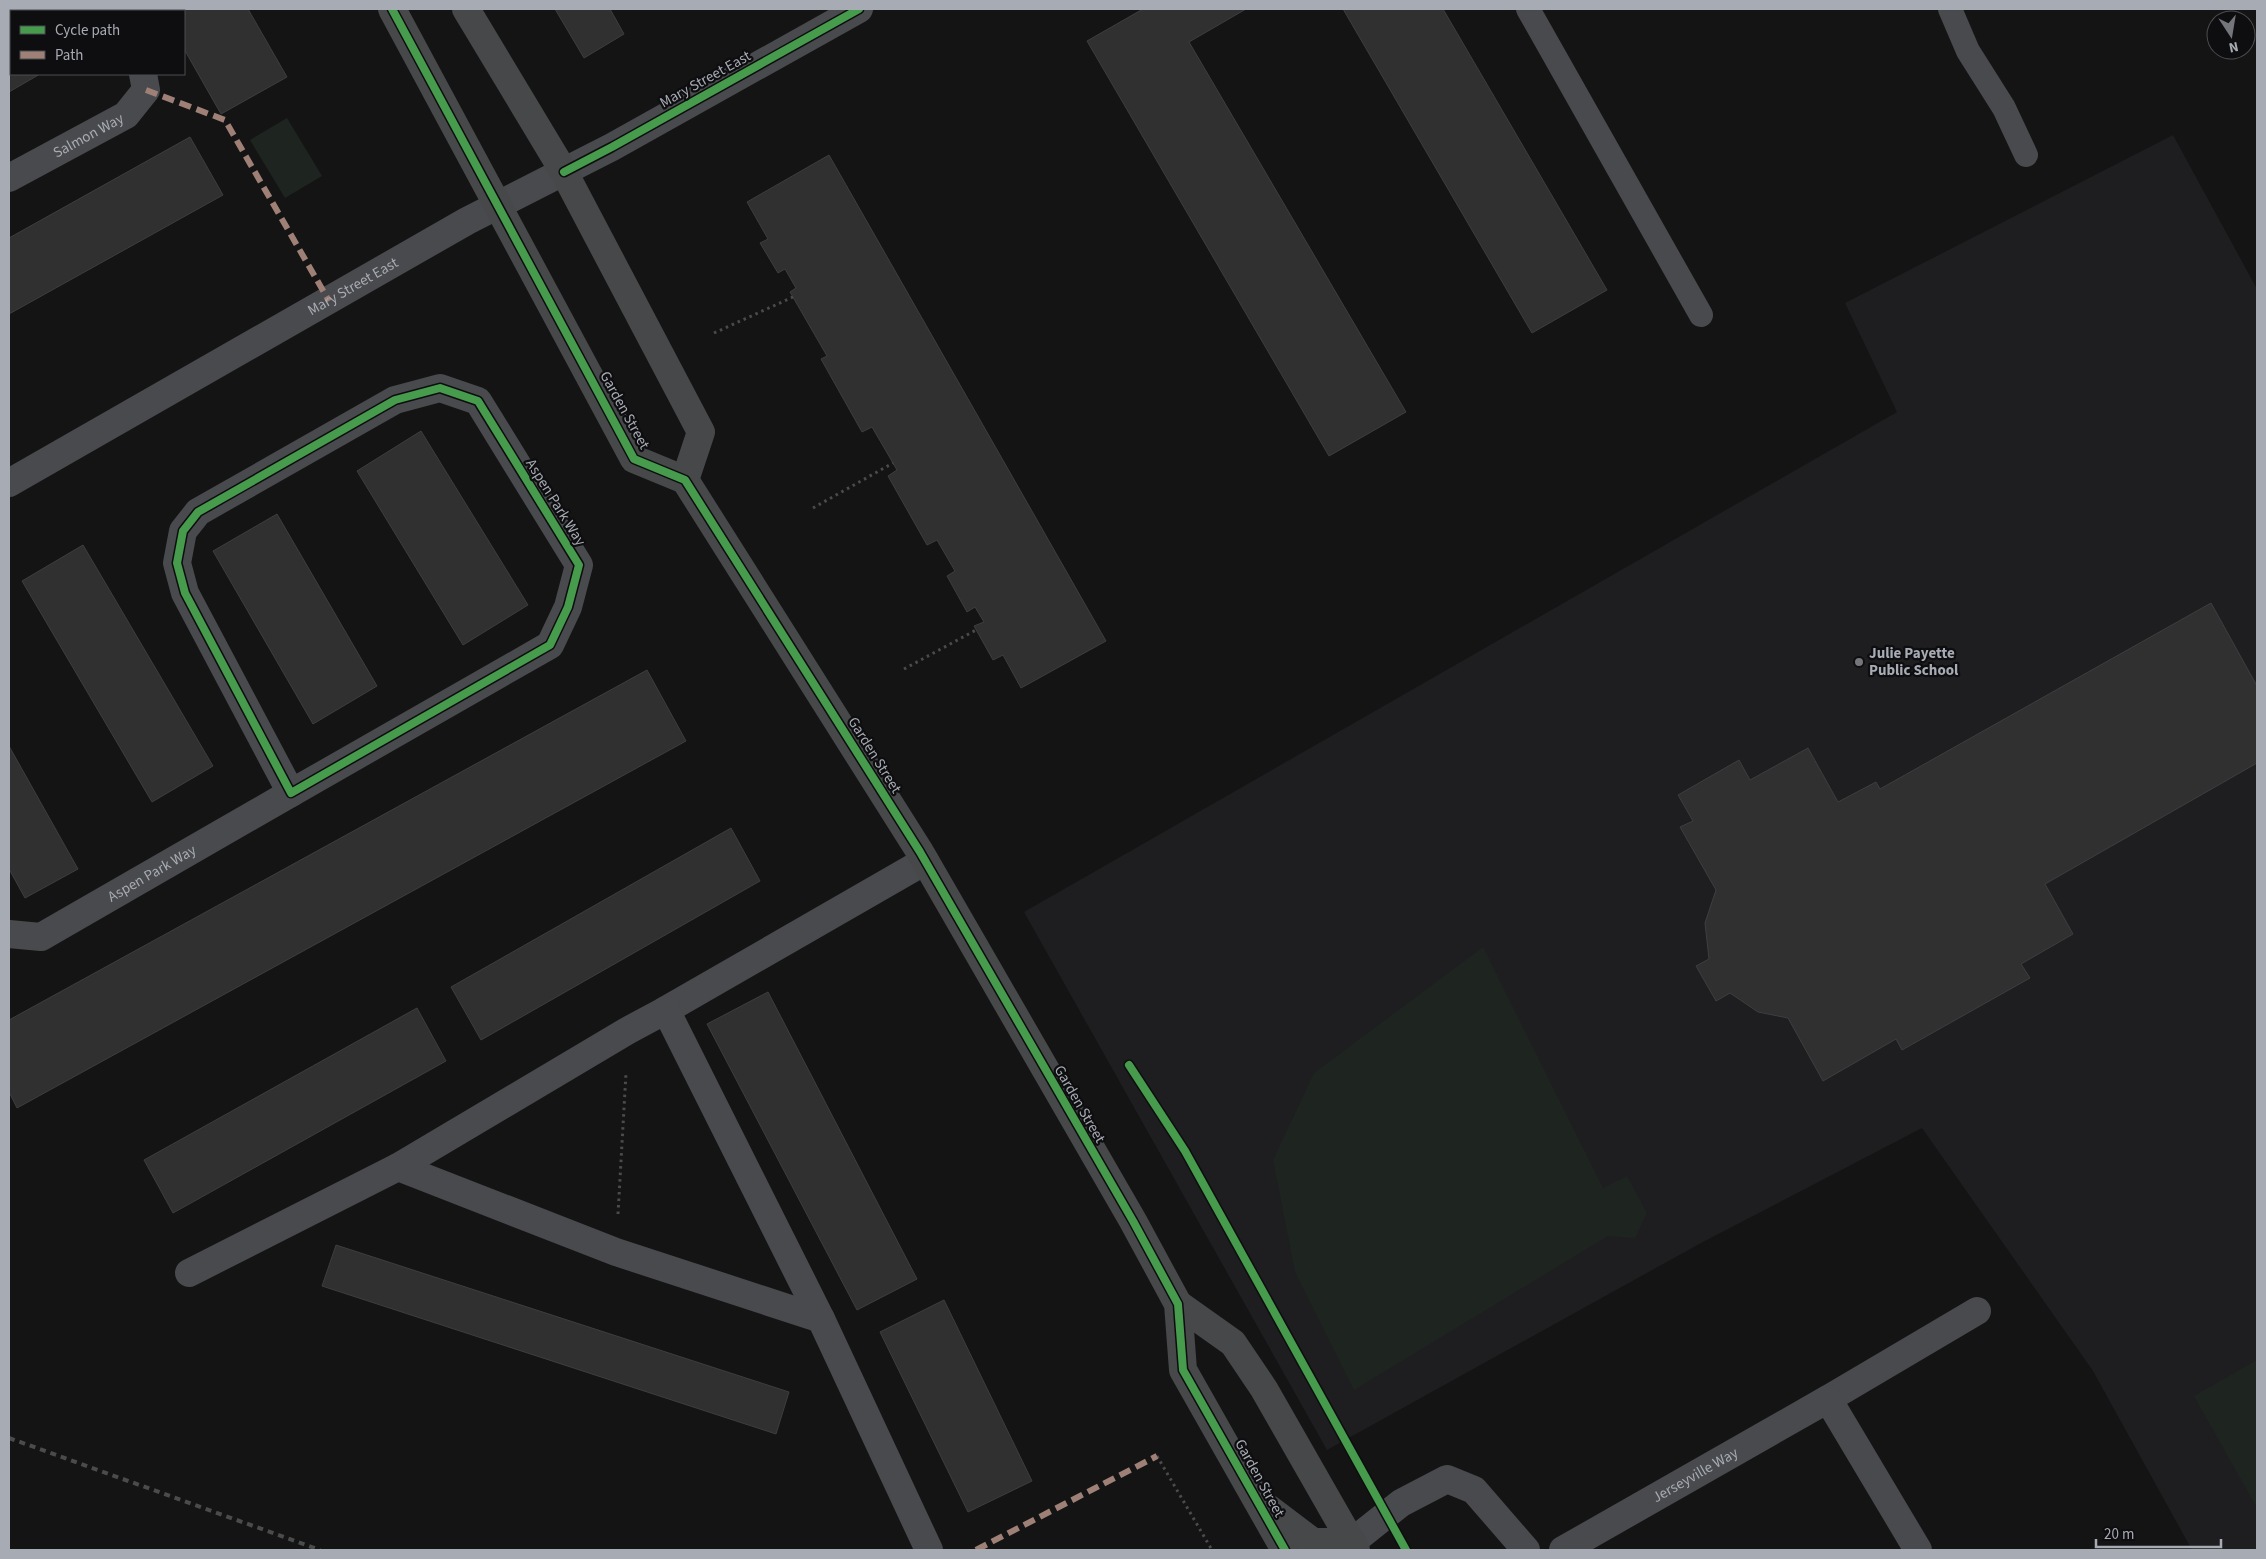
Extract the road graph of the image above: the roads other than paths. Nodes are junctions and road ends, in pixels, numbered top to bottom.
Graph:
1 (392, 9) edge
2 (466, 9) edge
3 (859, 9) edge
4 (1528, 9) edge
5 (1950, 9) edge
6 (143, 75) edge
7 (2026, 155) dead end
8 (564, 172) junction
9 (9, 178) edge
10 (499, 206) junction
11 (1701, 315) dead end
12 (685, 480) junction
13 (9, 483) edge
14 (291, 793) junction
15 (925, 861) junction
16 (9, 934) edge
17 (666, 1010) junction
18 (398, 1167) junction
19 (189, 1273) dead end
20 (1178, 1304) junction
21 (1977, 1311) dead end
22 (821, 1318) junction
23 (1828, 1399) junction
24 (1256, 1500) junction
25 (1354, 1546) edge
26 (929, 1550) edge
27 (1284, 1550) edge
28 (1526, 1550) edge
29 (1562, 1550) edge
30 (1918, 1550) edge

1 - 10 street, Garden Street
2 - 8 street
3 - 8 street, Mary Street East
4 - 11 lane
5 - 7 lane
6 - 9 street, Salmon Way
8 - 10 street, Mary Street East
8 - 12 street
10 - 12 street, Garden Street
10 - 13 street, Mary Street East
12 - 15 street, Garden Street
14 - 14 street, Aspen Park Way
14 - 16 street, Aspen Park Way
15 - 17 street
15 - 20 street, Garden Street
17 - 18 street
17 - 22 street
18 - 19 street
18 - 22 street
20 - 24 street, Garden Street
20 - 25 street, Garden Street
21 - 23 street, Jerseyville Way
22 - 26 street
23 - 29 street, Jerseyville Way
23 - 30 street
24 - 25 street
24 - 27 street, Garden Street
25 - 28 street

